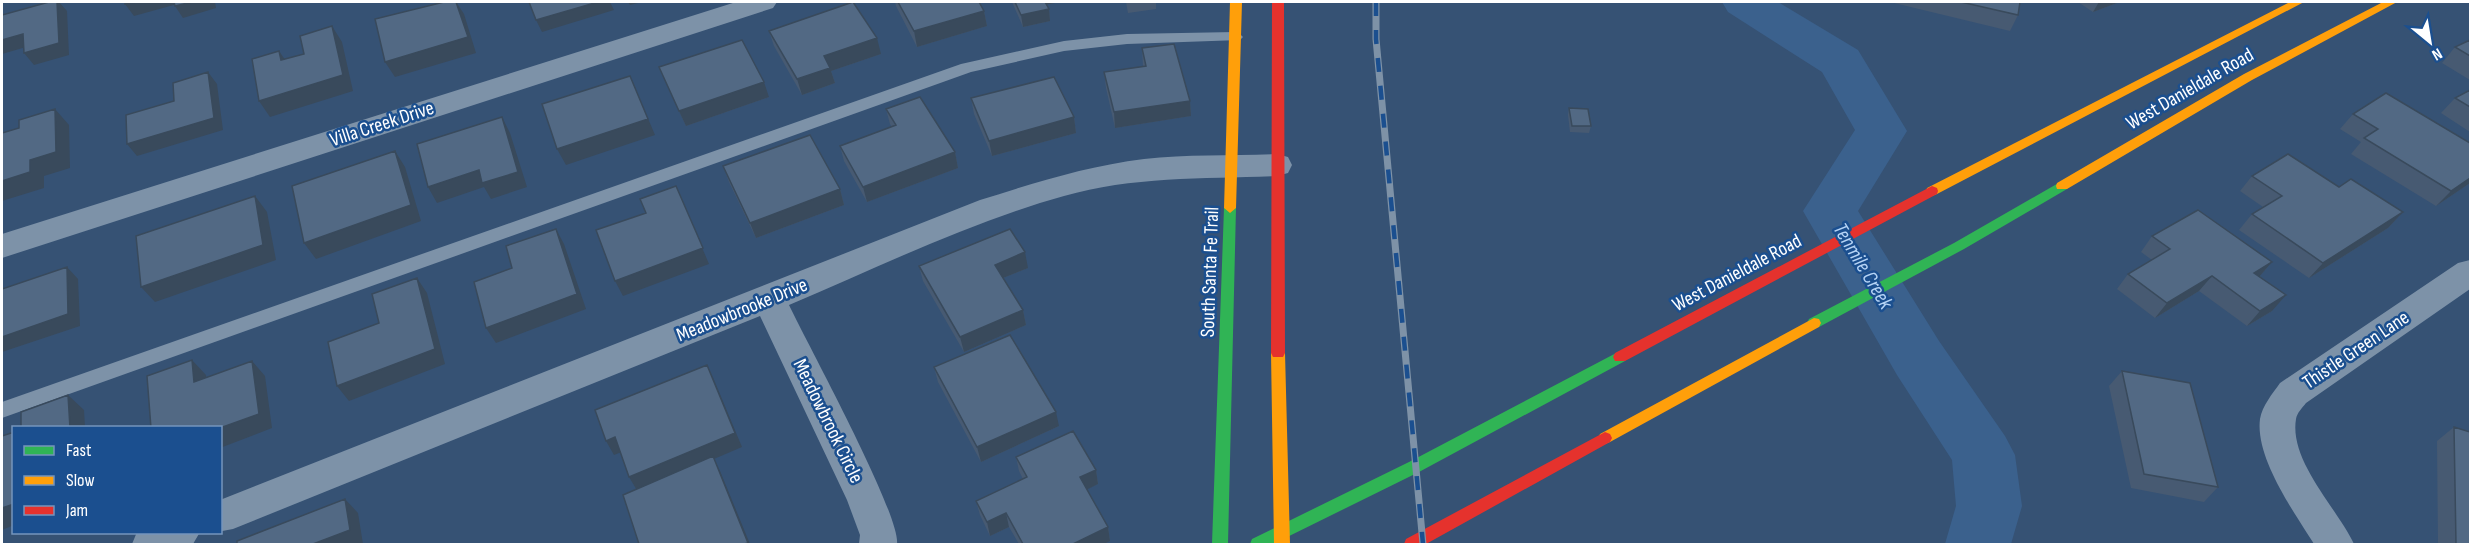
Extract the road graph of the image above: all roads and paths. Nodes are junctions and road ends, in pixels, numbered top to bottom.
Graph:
1 (763, 2) edge
2 (1236, 2) edge
3 (1278, 2) edge
4 (2298, 2) edge
5 (2391, 2) edge
6 (1240, 36) junction
7 (2206, 49) junction
8 (2248, 77) junction
9 (1277, 165) junction
10 (1233, 167) junction
11 (2, 246) edge
12 (2470, 272) edge
13 (769, 299) junction
14 (2, 410) edge
15 (222, 516) edge
16 (176, 534) edge
17 (1283, 539) edge
18 (151, 544) edge
19 (878, 544) edge
20 (1220, 544) edge
21 (1258, 544) edge
22 (1412, 544) edge
23 (2335, 544) edge

1 - 11 street, Villa Creek Drive
2 - 6 main road, South Santa Fe Trail
3 - 9 main road
4 - 7 main road, West Danieldale Road
5 - 8 main road, West Danieldale Road
6 - 10 main road, South Santa Fe Trail
6 - 14 lane
7 - 8 main road
7 - 17 main road, West Danieldale Road
8 - 22 main road, West Danieldale Road
9 - 10 street, Meadowbrooke Drive
9 - 17 main road
10 - 13 street, Meadowbrooke Drive
10 - 20 main road, South Santa Fe Trail
12 - 23 street, Thistle Green Lane
13 - 15 street, Meadowbrooke Drive
13 - 19 street, Meadowbrook Circle
16 - 18 street
17 - 21 main road, West Danieldale Road

